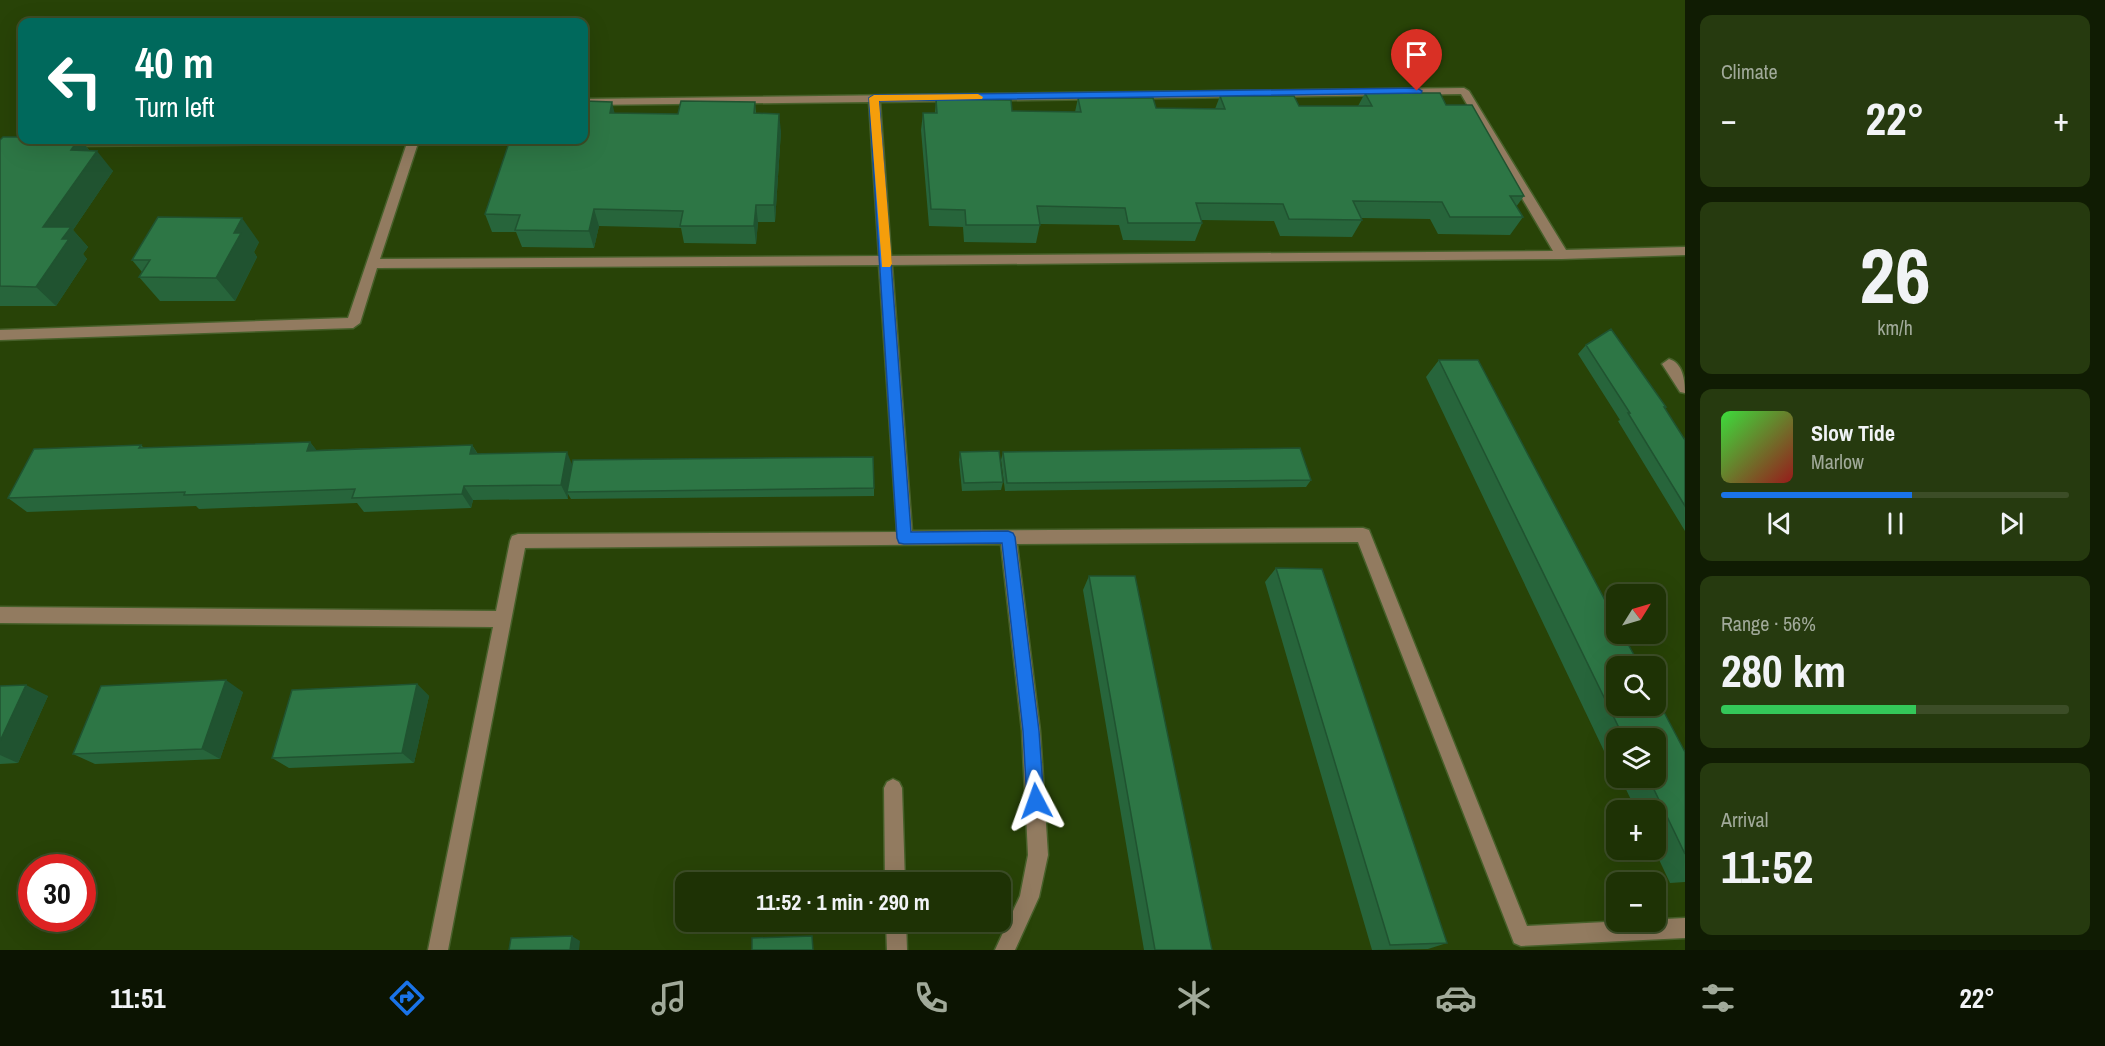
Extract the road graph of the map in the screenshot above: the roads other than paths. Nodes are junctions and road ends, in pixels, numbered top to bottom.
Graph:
1 (874, 98) junction
2 (588, 102) edge
3 (412, 144) edge
4 (1685, 251) edge
5 (1562, 255) junction
6 (886, 260) junction
7 (371, 264) junction
8 (0, 335) edge
9 (1669, 364) dead end
10 (1685, 388) edge
11 (1008, 537) junction
12 (904, 538) junction
13 (0, 615) edge
14 (502, 619) junction
15 (893, 788) dead end
16 (895, 872) edge
17 (1685, 928) edge
18 (896, 932) edge
19 (438, 950) edge
20 (897, 950) edge
21 (1005, 950) edge

1 - 2 street
1 - 5 street
1 - 6 street
3 - 7 street
4 - 5 street
5 - 6 street
6 - 7 street
6 - 12 street
7 - 8 street
9 - 10 street
11 - 12 street
11 - 17 street
11 - 21 street
12 - 14 street
13 - 14 street
14 - 19 street
15 - 16 street
18 - 20 street

